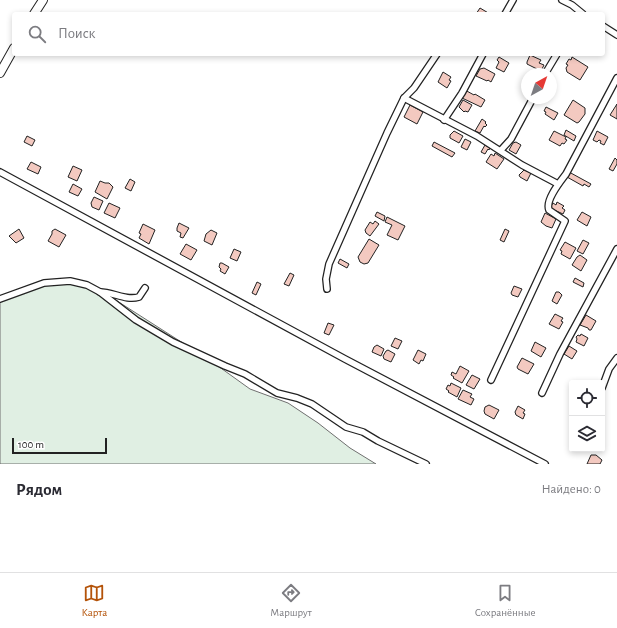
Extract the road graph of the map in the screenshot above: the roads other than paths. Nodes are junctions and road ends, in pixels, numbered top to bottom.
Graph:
1 (43, 0) edge
2 (513, 0) edge
3 (562, 0) edge
4 (35, 12) edge
5 (506, 12) edge
6 (580, 12) edge
7 (605, 27) edge
8 (617, 35) edge
9 (12, 52) edge
10 (436, 56) edge
11 (482, 56) edge
12 (556, 56) edge
13 (549, 68) edge
14 (0, 73) edge
15 (617, 78) edge
16 (404, 98) junction
17 (530, 104) edge
18 (444, 120) junction
19 (501, 150) junction
20 (0, 172) edge
21 (558, 184) junction
22 (617, 249) edge
23 (145, 288) dead end
24 (327, 289) dead end
25 (100, 292) junction
26 (0, 299) edge
27 (617, 358) edge
28 (490, 380) dead end
29 (605, 380) edge
30 (542, 393) dead end
31 (426, 464) edge
32 (545, 464) edge

1 - 4 main road
2 - 5 street
3 - 6 street
7 - 8 street
9 - 14 main road
10 - 16 street
11 - 18 street
12 - 13 street
15 - 21 street
16 - 18 street
16 - 24 street
17 - 19 street
18 - 19 street
19 - 21 street
20 - 32 street
21 - 28 street
22 - 30 street
23 - 25 street
25 - 26 street
25 - 31 street
27 - 29 street

